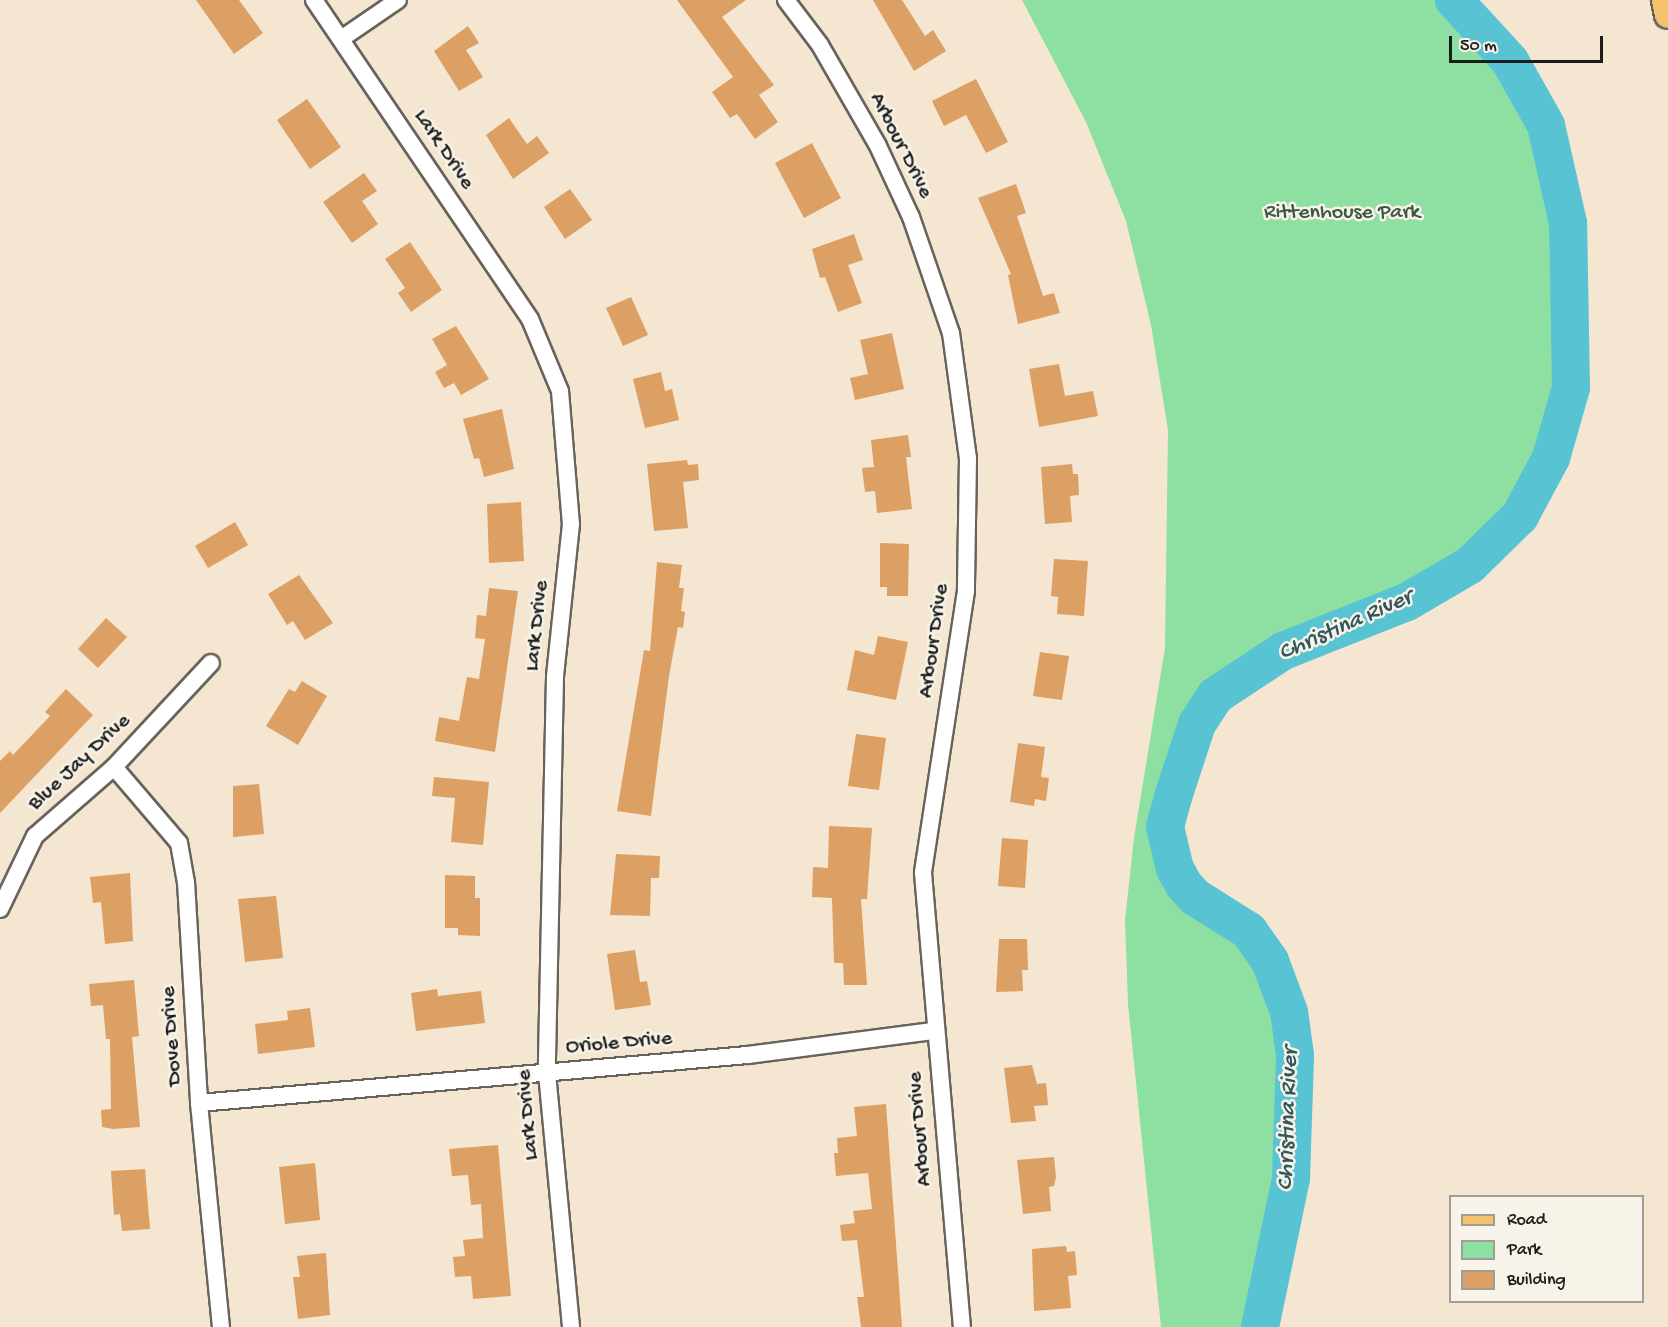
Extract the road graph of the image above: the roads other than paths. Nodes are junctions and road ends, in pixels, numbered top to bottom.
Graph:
1 (314, 0) edge
2 (398, 0) edge
3 (786, 0) edge
4 (1665, 0) edge
5 (1668, 15) edge
6 (341, 39) junction
7 (211, 663) dead end
8 (114, 767) junction
9 (0, 909) edge
10 (934, 1031) junction
11 (547, 1073) junction
12 (199, 1103) junction
13 (221, 1327) edge
14 (571, 1327) edge
15 (962, 1327) edge

1 - 6 street, Lark Drive
2 - 6 street
3 - 10 street, Arbour Drive
4 - 5 main road
6 - 11 street, Lark Drive
7 - 8 street, Blue Jay Drive
8 - 9 street, Blue Jay Drive
8 - 12 street, Dove Drive
10 - 11 street, Oriole Drive
10 - 15 street, Arbour Drive
11 - 12 street, Oriole Drive
11 - 14 street, Lark Drive
12 - 13 street, Dove Drive

